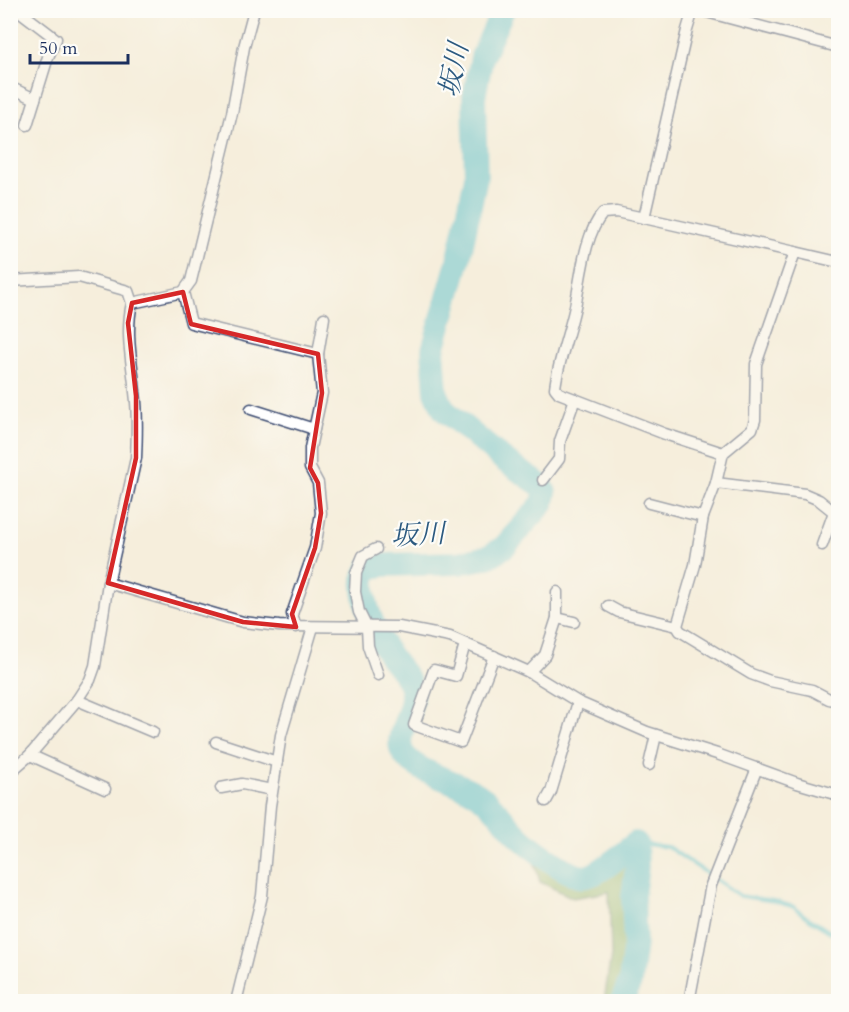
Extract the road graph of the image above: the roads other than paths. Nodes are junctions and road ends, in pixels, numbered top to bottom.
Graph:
1 (18, 10) edge
2 (254, 10) edge
3 (693, 10) edge
4 (699, 10) edge
5 (838, 47) edge
6 (10, 87) edge
7 (35, 99) junction
8 (27, 125) dead end
9 (644, 218) junction
10 (795, 252) junction
11 (838, 262) edge
12 (10, 281) edge
13 (183, 292) junction
14 (132, 303) junction
15 (324, 318) dead end
16 (318, 354) junction
17 (575, 399) junction
18 (251, 409) dead end
19 (314, 429) junction
20 (723, 453) junction
21 (543, 480) dead end
22 (716, 483) junction
23 (649, 503) dead end
24 (703, 517) junction
25 (822, 545) dead end
26 (376, 549) dead end
27 (108, 583) junction
28 (557, 592) dead end
29 (608, 606) dead end
30 (557, 618) junction
31 (574, 622) dead end
32 (677, 626) junction
33 (296, 627) junction
34 (314, 627) junction
35 (369, 628) junction
36 (465, 644) junction
37 (494, 657) junction
38 (529, 672) junction
39 (378, 675) dead end
40 (76, 700) junction
41 (838, 701) edge
42 (578, 702) junction
43 (153, 732) dead end
44 (656, 735) junction
45 (216, 742) dead end
46 (30, 754) junction
47 (277, 762) junction
48 (649, 765) dead end
49 (13, 766) edge
50 (757, 768) junction
51 (10, 778) edge
52 (221, 788) dead end
53 (105, 789) dead end
54 (272, 790) junction
55 (838, 795) edge
56 (546, 801) dead end
57 (693, 1001) edge
58 (236, 1002) edge

1 - 7 street
2 - 13 street
3 - 9 street
4 - 5 street
6 - 7 street
7 - 8 street
9 - 10 street
9 - 17 street
10 - 11 street
10 - 20 street
12 - 14 street
13 - 14 street
13 - 16 street
14 - 27 street
15 - 16 street
16 - 19 street
17 - 20 street
17 - 21 street
18 - 19 street
19 - 33 street
20 - 22 street
22 - 24 street
22 - 25 street
23 - 24 street
24 - 32 street
26 - 35 street
27 - 33 street
27 - 40 street
28 - 30 street
29 - 32 street
30 - 31 street
30 - 38 street
32 - 41 street
33 - 34 street
34 - 35 street
34 - 47 street
35 - 36 street
35 - 39 street
36 - 37 street
36 - 37 street
37 - 38 street
38 - 42 street
40 - 43 street
40 - 46 street
42 - 44 street
42 - 56 street
44 - 48 street
44 - 50 street
45 - 47 street
46 - 49 street
46 - 53 street
47 - 54 street
49 - 51 street
50 - 55 street
50 - 57 street
52 - 54 street
54 - 58 street

